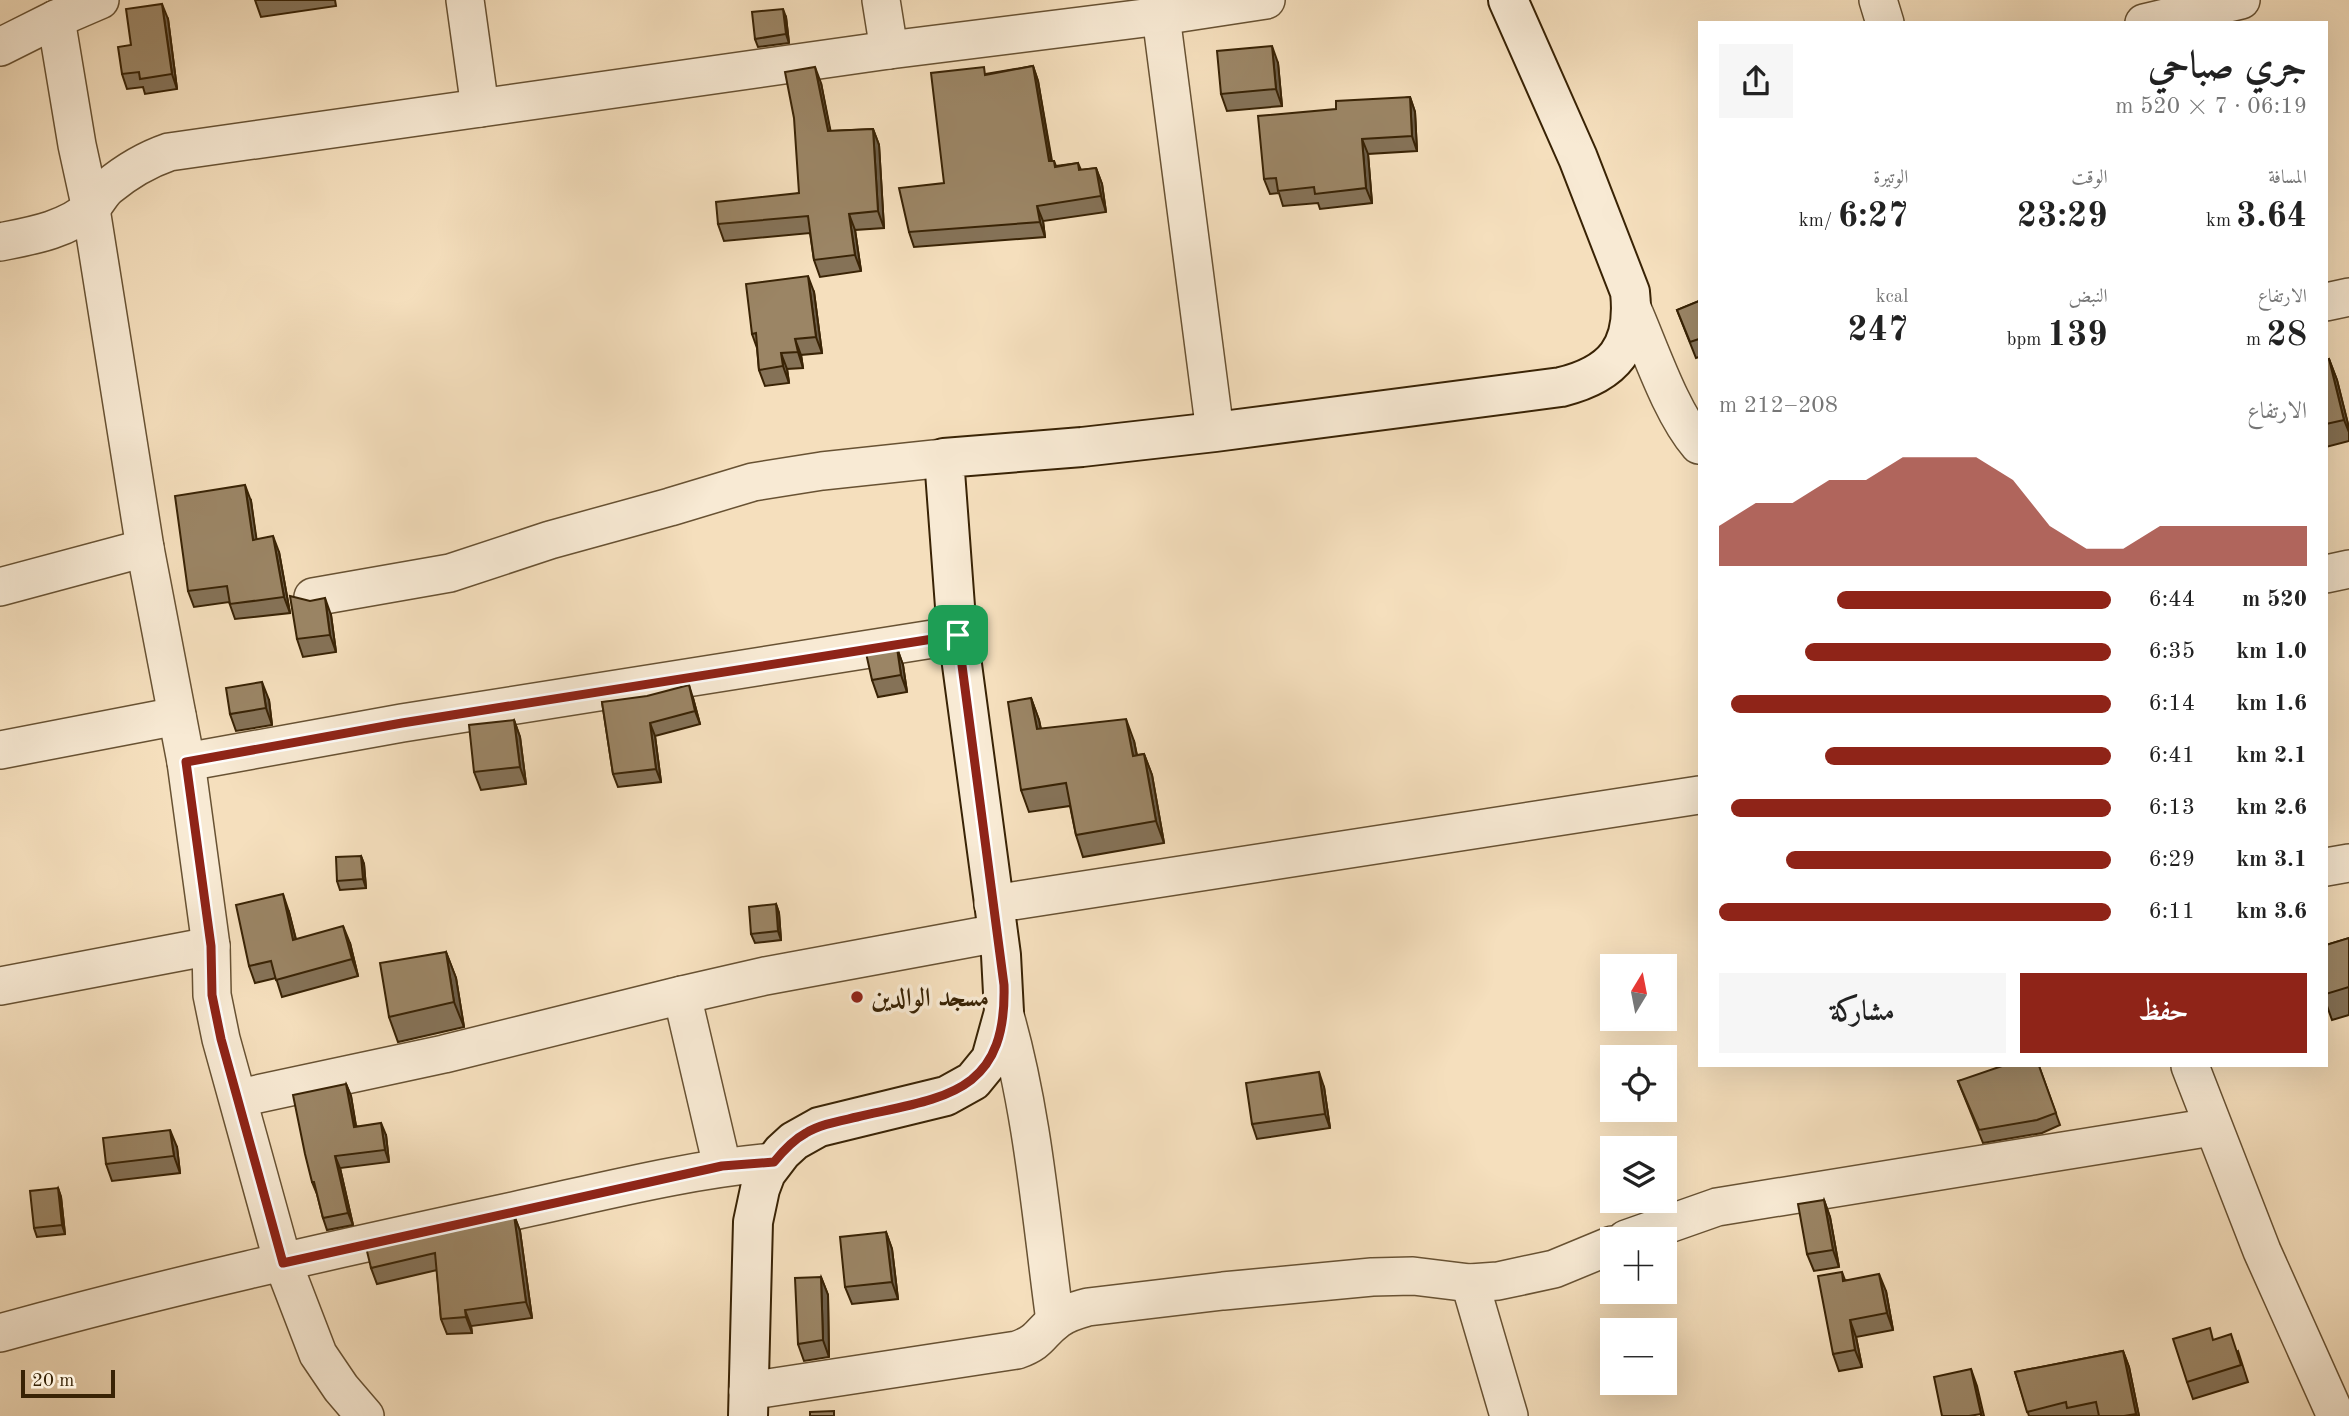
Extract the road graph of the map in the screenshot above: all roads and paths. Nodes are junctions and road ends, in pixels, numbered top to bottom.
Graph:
1 (100, 0) edge
2 (465, 0) edge
3 (881, 0) edge
4 (1266, 0) edge
5 (1508, 0) edge
6 (1878, 0) edge
7 (2241, 0) edge
8 (1161, 16) junction
9 (56, 19) junction
10 (1884, 21) edge
11 (2152, 21) edge
12 (0, 47) edge
13 (889, 50) junction
14 (480, 108) junction
15 (90, 209) junction
16 (0, 242) edge
17 (2349, 296) edge
18 (2328, 301) edge
19 (1632, 308) junction
20 (1215, 432) junction
21 (1698, 444) edge
22 (944, 458) junction
23 (145, 548) junction
24 (2349, 569) edge
25 (2328, 574) edge
26 (0, 587) edge
27 (313, 597) edge
28 (958, 635) junction
29 (177, 716) junction
30 (0, 750) edge
31 (186, 762) junction
32 (1698, 795) edge
33 (2349, 863) edge
34 (2328, 867) edge
35 (996, 919) junction
36 (211, 946) junction
37 (0, 986) edge
38 (682, 995) junction
39 (1004, 1012) junction
40 (2190, 1067) edge
41 (239, 1098) junction
42 (2212, 1127) junction
43 (774, 1162) junction
44 (722, 1166) junction
45 (1660, 1227) edge
46 (1600, 1251) edge
47 (283, 1263) junction
48 (1470, 1283) junction
49 (1055, 1321) junction
50 (0, 1333) edge
51 (748, 1403) edge
52 (365, 1416) edge
53 (1510, 1416) edge
54 (2336, 1416) edge

1 - 9 street
2 - 14 street
3 - 13 street
4 - 8 street
5 - 19 street
6 - 10 street
7 - 11 street
8 - 13 street
8 - 20 street
9 - 12 street
9 - 15 street
13 - 14 street
14 - 15 street
15 - 16 street
15 - 23 street
17 - 18 street
19 - 20 street
19 - 21 street
20 - 22 street
22 - 27 street
22 - 28 street
23 - 26 street
23 - 29 street
24 - 25 street
28 - 31 street
28 - 35 street
29 - 30 street
29 - 31 street
31 - 36 street
32 - 35 street
33 - 34 street
35 - 38 street
35 - 39 street
36 - 37 street
36 - 41 street
38 - 41 street
38 - 44 street
39 - 43 street
39 - 49 street
40 - 42 street
41 - 47 street
42 - 45 street
42 - 54 street
43 - 44 street
43 - 51 street
44 - 47 street
46 - 48 street
47 - 50 street
47 - 52 street
48 - 49 street
48 - 53 street
49 - 51 street

